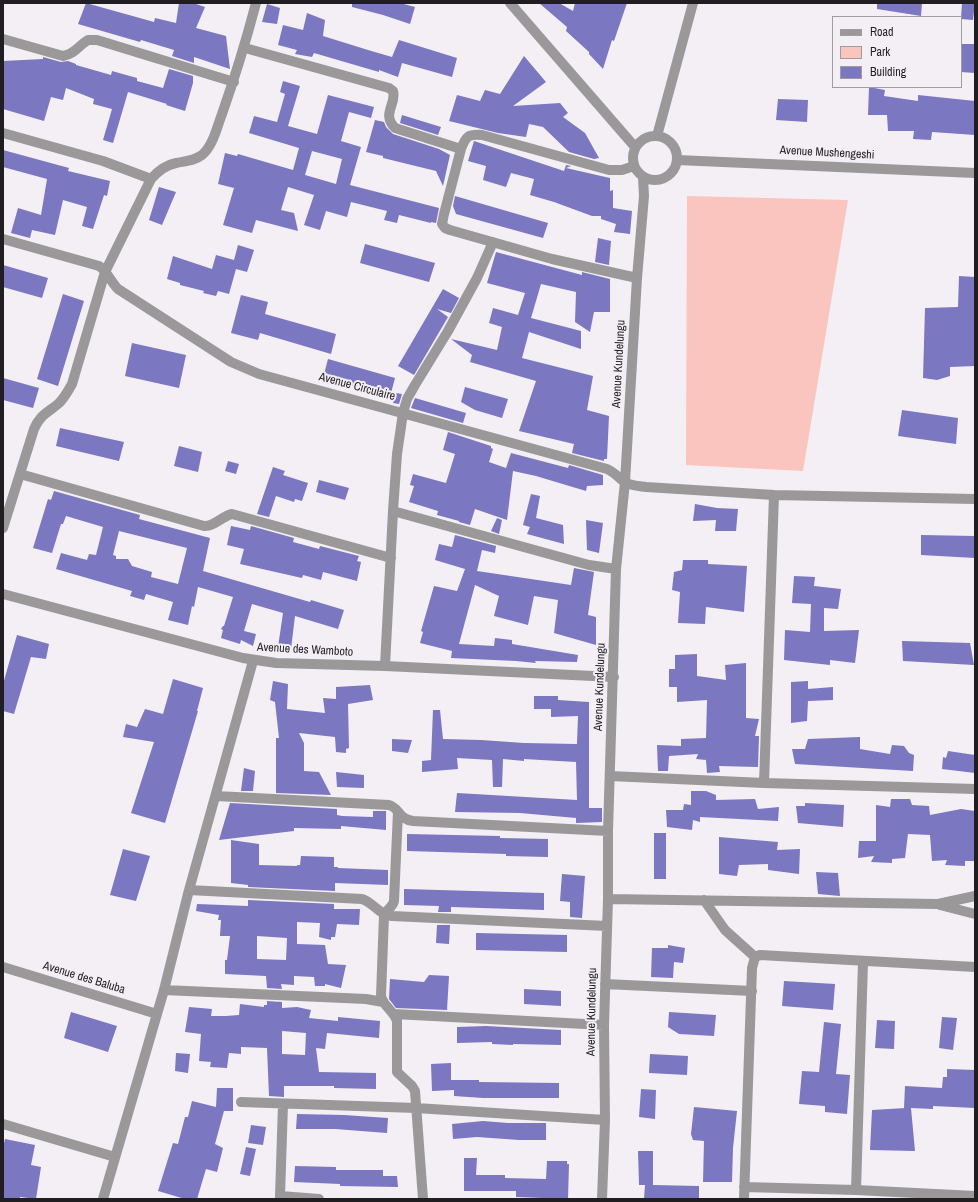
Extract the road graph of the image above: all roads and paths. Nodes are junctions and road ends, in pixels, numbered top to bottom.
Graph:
1 (256, 3) edge
2 (510, 3) edge
3 (693, 3) edge
4 (3, 39) edge
5 (245, 48) junction
6 (234, 82) junction
7 (3, 132) edge
8 (657, 136) junction
9 (635, 147) junction
10 (461, 149) junction
11 (677, 160) junction
12 (634, 166) junction
13 (975, 173) edge
14 (643, 178) junction
15 (151, 179) junction
16 (3, 239) edge
17 (493, 242) junction
18 (105, 272) junction
19 (637, 278) junction
20 (403, 413) junction
21 (20, 474) junction
22 (624, 482) junction
23 (774, 495) junction
24 (975, 499) edge
25 (393, 511) junction
26 (3, 528) edge
27 (391, 558) junction
28 (616, 569) junction
29 (3, 594) edge
30 (253, 661) junction
31 (385, 666) junction
32 (614, 677) junction
33 (610, 776) junction
34 (764, 783) junction
35 (975, 789) edge
36 (216, 796) junction
37 (398, 812) junction
38 (608, 831) junction
39 (189, 890) junction
40 (975, 896) edge
41 (608, 899) junction
42 (704, 900) junction
43 (938, 904) junction
44 (975, 914) edge
45 (384, 915) junction
46 (607, 926) junction
47 (755, 957) junction
48 (863, 962) junction
49 (3, 967) edge
50 (975, 968) edge
51 (605, 984) junction
52 (164, 990) junction
53 (752, 991) junction
54 (383, 1002) junction
55 (158, 1014) junction
56 (394, 1014) junction
57 (604, 1025) junction
58 (241, 1102) dead end
59 (283, 1104) junction
60 (416, 1108) junction
61 (605, 1120) junction
62 (3, 1124) edge
63 (115, 1157) junction
64 (744, 1187) junction
65 (856, 1190) junction
66 (975, 1196) edge
67 (280, 1198) edge
68 (103, 1199) edge
69 (319, 1199) edge
70 (423, 1199) edge
71 (602, 1199) edge
72 (744, 1199) edge

1 - 5 street
2 - 9 street
3 - 8 street
4 - 6 street
5 - 6 street
5 - 10 street
6 - 15 street
7 - 15 street
8 - 9 street
8 - 11 street
9 - 12 street
10 - 12 street
10 - 17 street
11 - 13 street, Avenue Mushengeshi
11 - 14 street
12 - 14 street
14 - 19 street, Avenue Kundelungu
15 - 18 street
16 - 18 street
17 - 19 street
17 - 20 street
18 - 20 street, Avenue Circulaire
18 - 21 street
19 - 22 street, Avenue Kundelungu
20 - 22 street, Avenue Circulaire
20 - 25 street
21 - 26 street
21 - 27 street
22 - 23 street
22 - 28 street, Avenue Kundelungu
23 - 24 street
23 - 34 street
25 - 27 street
25 - 28 street
27 - 31 street
28 - 32 street, Avenue Kundelungu
29 - 30 street, Avenue des Wamboto
30 - 31 street, Avenue des Wamboto
30 - 36 street
31 - 32 street, Avenue des Wamboto
32 - 33 street, Avenue Kundelungu
33 - 34 street
33 - 38 street, Avenue Kundelungu
34 - 35 street
36 - 37 street
36 - 39 street
37 - 38 street
37 - 45 street
38 - 41 street, Avenue Kundelungu
39 - 45 street
39 - 52 street
40 - 43 street
41 - 42 street
41 - 46 street, Avenue Kundelungu
42 - 43 street
42 - 47 street
43 - 44 street
45 - 46 street
45 - 54 street
46 - 51 street, Avenue Kundelungu
47 - 48 street
47 - 53 street
48 - 50 street
48 - 65 street
49 - 55 street, Avenue des Baluba
51 - 53 street
51 - 57 street, Avenue Kundelungu
52 - 54 street
52 - 55 street
53 - 64 street
54 - 56 street
55 - 63 street
56 - 57 street
56 - 60 street
57 - 61 street, Avenue Kundelungu
58 - 59 street
59 - 60 street
59 - 67 street
60 - 61 street
60 - 70 street
61 - 71 street, Avenue Kundelungu
62 - 63 street
63 - 68 street
64 - 65 street
64 - 72 street
65 - 66 street
67 - 69 street

